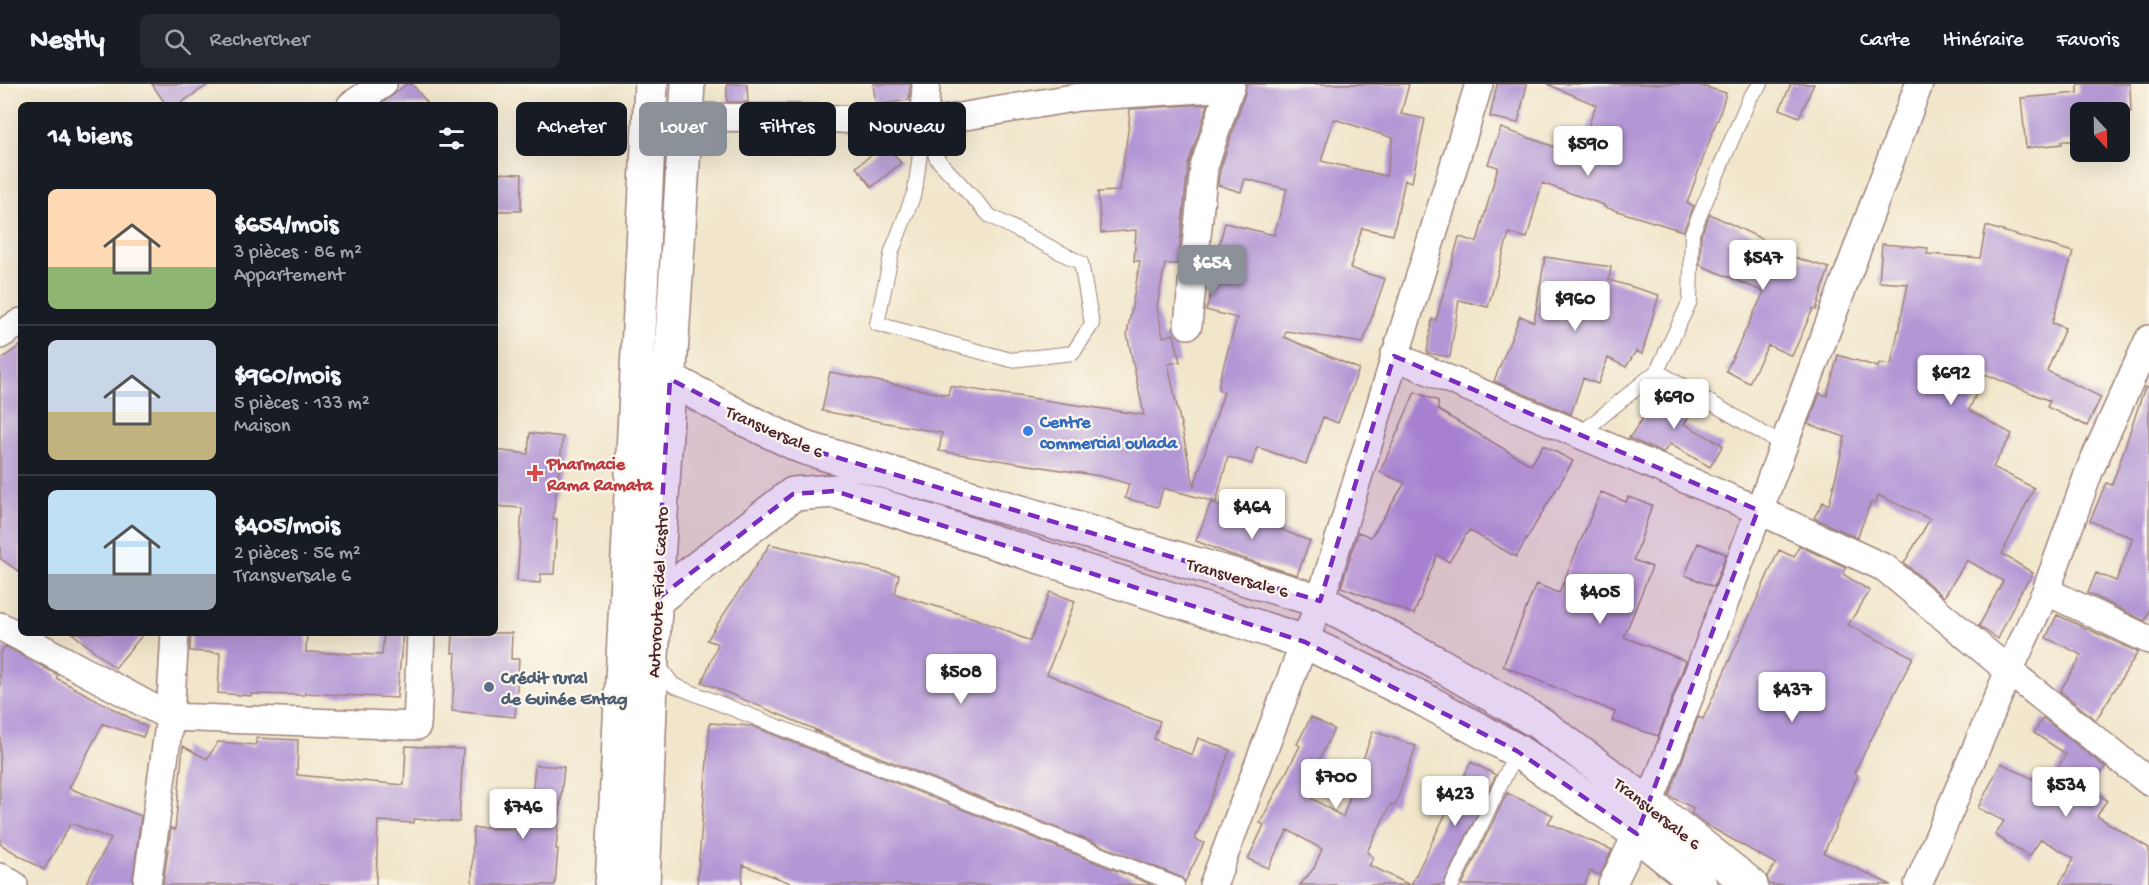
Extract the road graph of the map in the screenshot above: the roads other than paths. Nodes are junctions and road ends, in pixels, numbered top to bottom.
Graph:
1 (383, 84) edge
2 (651, 84) edge
3 (688, 84) edge
4 (926, 84) edge
5 (1479, 84) edge
6 (1761, 84) edge
7 (1919, 84) edge
8 (1231, 86) edge
9 (356, 102) edge
10 (687, 102) edge
11 (925, 102) edge
12 (966, 116) edge
13 (727, 117) edge
14 (848, 119) edge
15 (924, 123) joint
16 (684, 156) edge
17 (18, 324) edge
18 (1188, 325) dead end
19 (0, 335) edge
20 (2149, 339) edge
21 (1394, 356) junction
22 (1657, 371) junction
23 (635, 377) junction
24 (670, 379) junction
25 (1579, 435) junction
26 (1783, 445) junction
27 (1758, 510) junction
28 (2046, 591) junction
29 (656, 600) junction
30 (1320, 601) junction
31 (0, 626) edge
32 (18, 636) edge
33 (19, 636) edge
34 (175, 636) edge
35 (421, 636) edge
36 (2149, 640) edge
37 (1305, 642) junction
38 (652, 657) junction
39 (2009, 671) junction
40 (170, 717) junction
41 (1517, 751) junction
42 (2149, 782) edge
43 (1649, 804) junction
44 (1637, 834) junction
45 (0, 877) edge
46 (14, 885) edge
47 (147, 885) edge
48 (612, 885) edge
49 (643, 885) edge
50 (1177, 885) edge
51 (1213, 885) edge
52 (1452, 885) edge
53 (1612, 885) edge
54 (1700, 885) edge
55 (1751, 885) edge
56 (1918, 885) edge

1 - 9 street
2 - 23 main road, Autoroute Fidel Castro
3 - 10 main road, Autoroute Fidel Castro
4 - 11 street
5 - 21 street
6 - 22 lane
7 - 26 street
8 - 12 street
8 - 18 street
13 - 14 street
15 - 15 lane
16 - 24 main road, Autoroute Fidel Castro
17 - 19 street
20 - 28 street
21 - 25 street
21 - 30 street
22 - 25 lane
22 - 26 lane
23 - 24 main road
23 - 48 main road, Autoroute Fidel Castro
24 - 29 main road, Autoroute Fidel Castro
24 - 30 main road, Transversale 6
25 - 27 street
26 - 27 street
27 - 39 street
27 - 43 street
28 - 36 street
28 - 39 street
29 - 37 main road, Transversale 6
29 - 38 main road, Autoroute Fidel Castro
30 - 37 street
30 - 43 main road, Transversale 6
31 - 32 street
33 - 40 street
34 - 40 street
35 - 40 street
37 - 41 main road, Transversale 6
37 - 51 street
38 - 49 main road, Autoroute Fidel Castro
38 - 50 lane
39 - 42 street
39 - 56 street
40 - 47 street
41 - 44 main road, Transversale 6
41 - 52 lane
43 - 44 street
43 - 55 main road, Transversale 6
44 - 53 street
44 - 54 main road, Transversale 6
45 - 46 street

